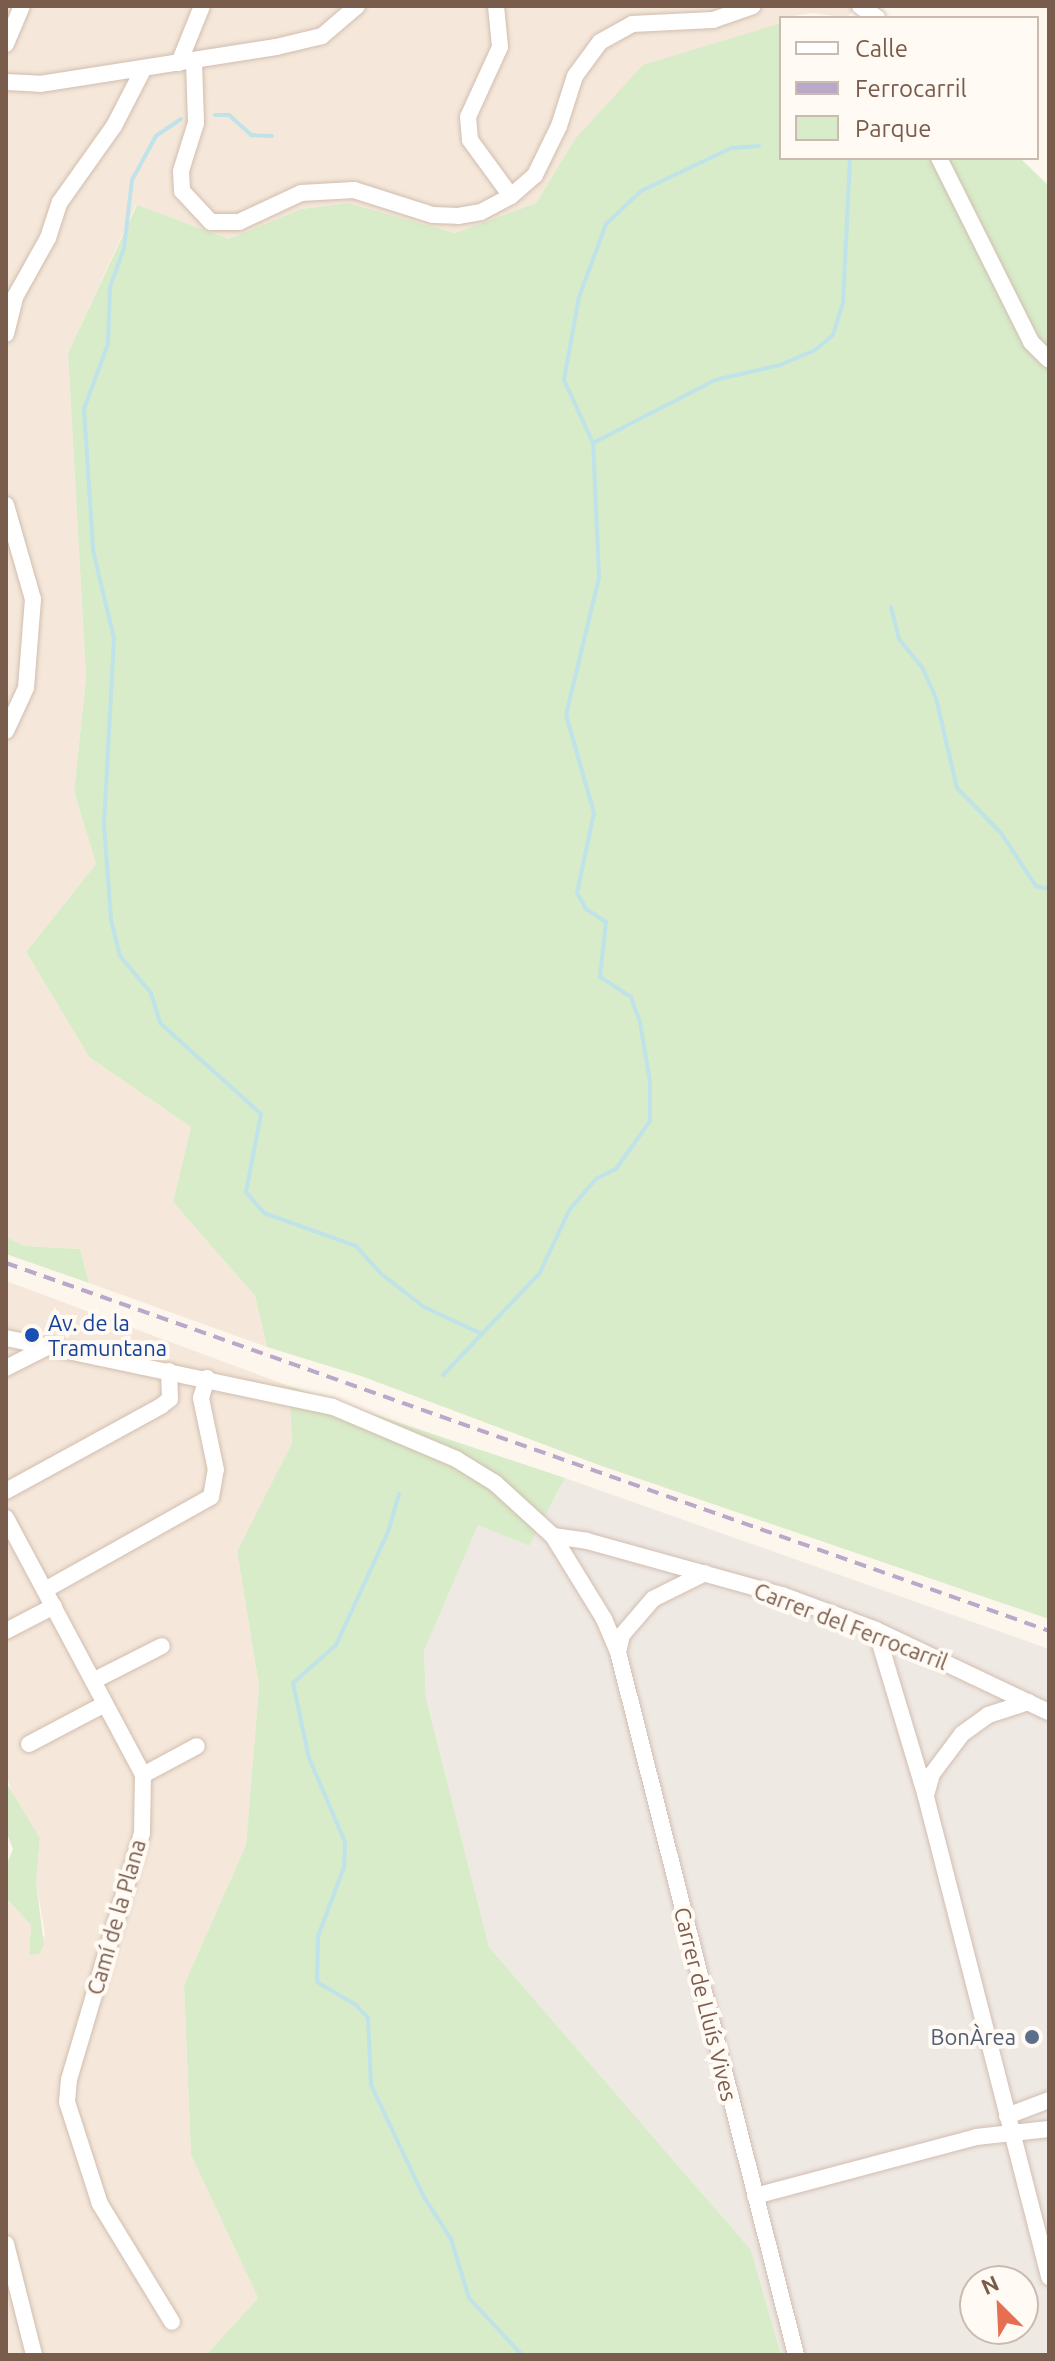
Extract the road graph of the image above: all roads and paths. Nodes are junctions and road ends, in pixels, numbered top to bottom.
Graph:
1 (202, 6) edge
2 (357, 6) edge
3 (496, 6) edge
4 (753, 6) edge
5 (15, 10) edge
6 (6, 44) edge
7 (187, 63) junction
8 (144, 68) junction
9 (6, 82) edge
10 (940, 160) edge
11 (511, 196) junction
12 (6, 334) edge
13 (1049, 360) edge
14 (6, 505) edge
15 (6, 731) edge
16 (6, 1338) edge
17 (47, 1347) junction
18 (6, 1352) edge
19 (6, 1365) edge
20 (169, 1371) junction
21 (207, 1378) junction
22 (201, 1398) junction
23 (170, 1399) junction
24 (6, 1491) edge
25 (6, 1518) edge
26 (553, 1536) junction
27 (705, 1573) junction
28 (45, 1590) junction
29 (54, 1606) junction
30 (876, 1630) junction
31 (6, 1631) edge
32 (162, 1646) dead end
33 (911, 1646) junction
34 (618, 1652) junction
35 (889, 1670) junction
36 (93, 1681) junction
37 (1029, 1702) junction
38 (105, 1704) junction
39 (1049, 1712) edge
40 (29, 1744) dead end
41 (197, 1746) dead end
42 (143, 1775) junction
43 (926, 1797) junction
44 (1049, 2100) edge
45 (1009, 2123) junction
46 (1049, 2129) edge
47 (755, 2196) junction
48 (6, 2244) edge
49 (1049, 2277) edge
50 (172, 2322) dead end
51 (6, 2328) edge
52 (24, 2328) junction
53 (34, 2355) edge
54 (796, 2355) edge

1 - 7 street
2 - 7 street
3 - 11 street
4 - 11 street
5 - 6 street
7 - 8 street
7 - 11 street
8 - 9 street
8 - 12 street
10 - 13 street
14 - 15 street
16 - 17 street
17 - 19 street
17 - 20 street
18 - 19 street
20 - 21 street
20 - 23 street
21 - 22 street
21 - 26 street
22 - 23 street
22 - 28 street
23 - 24 street
25 - 28 street, Camí de la Plana
26 - 27 street, Carrer del Ferrocarril
26 - 34 street, Carrer de Lluís Vives
27 - 30 street, Carrer del Ferrocarril
27 - 34 street
28 - 29 street, Camí de la Plana
29 - 31 street
29 - 36 street, Camí de la Plana
30 - 33 street, Carrer del Ferrocarril
30 - 35 street
32 - 36 street
33 - 35 street
33 - 37 street, Carrer del Ferrocarril
34 - 47 street, Carrer de Lluís Vives
35 - 43 street
36 - 38 street, Camí de la Plana
37 - 39 street, Carrer del Ferrocarril
37 - 43 street
38 - 40 street
38 - 42 street, Camí de la Plana
41 - 42 street
42 - 50 street, Camí de la Plana
43 - 45 street
44 - 45 street
45 - 46 street
45 - 47 street
45 - 49 street
47 - 54 street, Carrer de Lluís Vives
48 - 52 street
51 - 52 street
52 - 53 street

